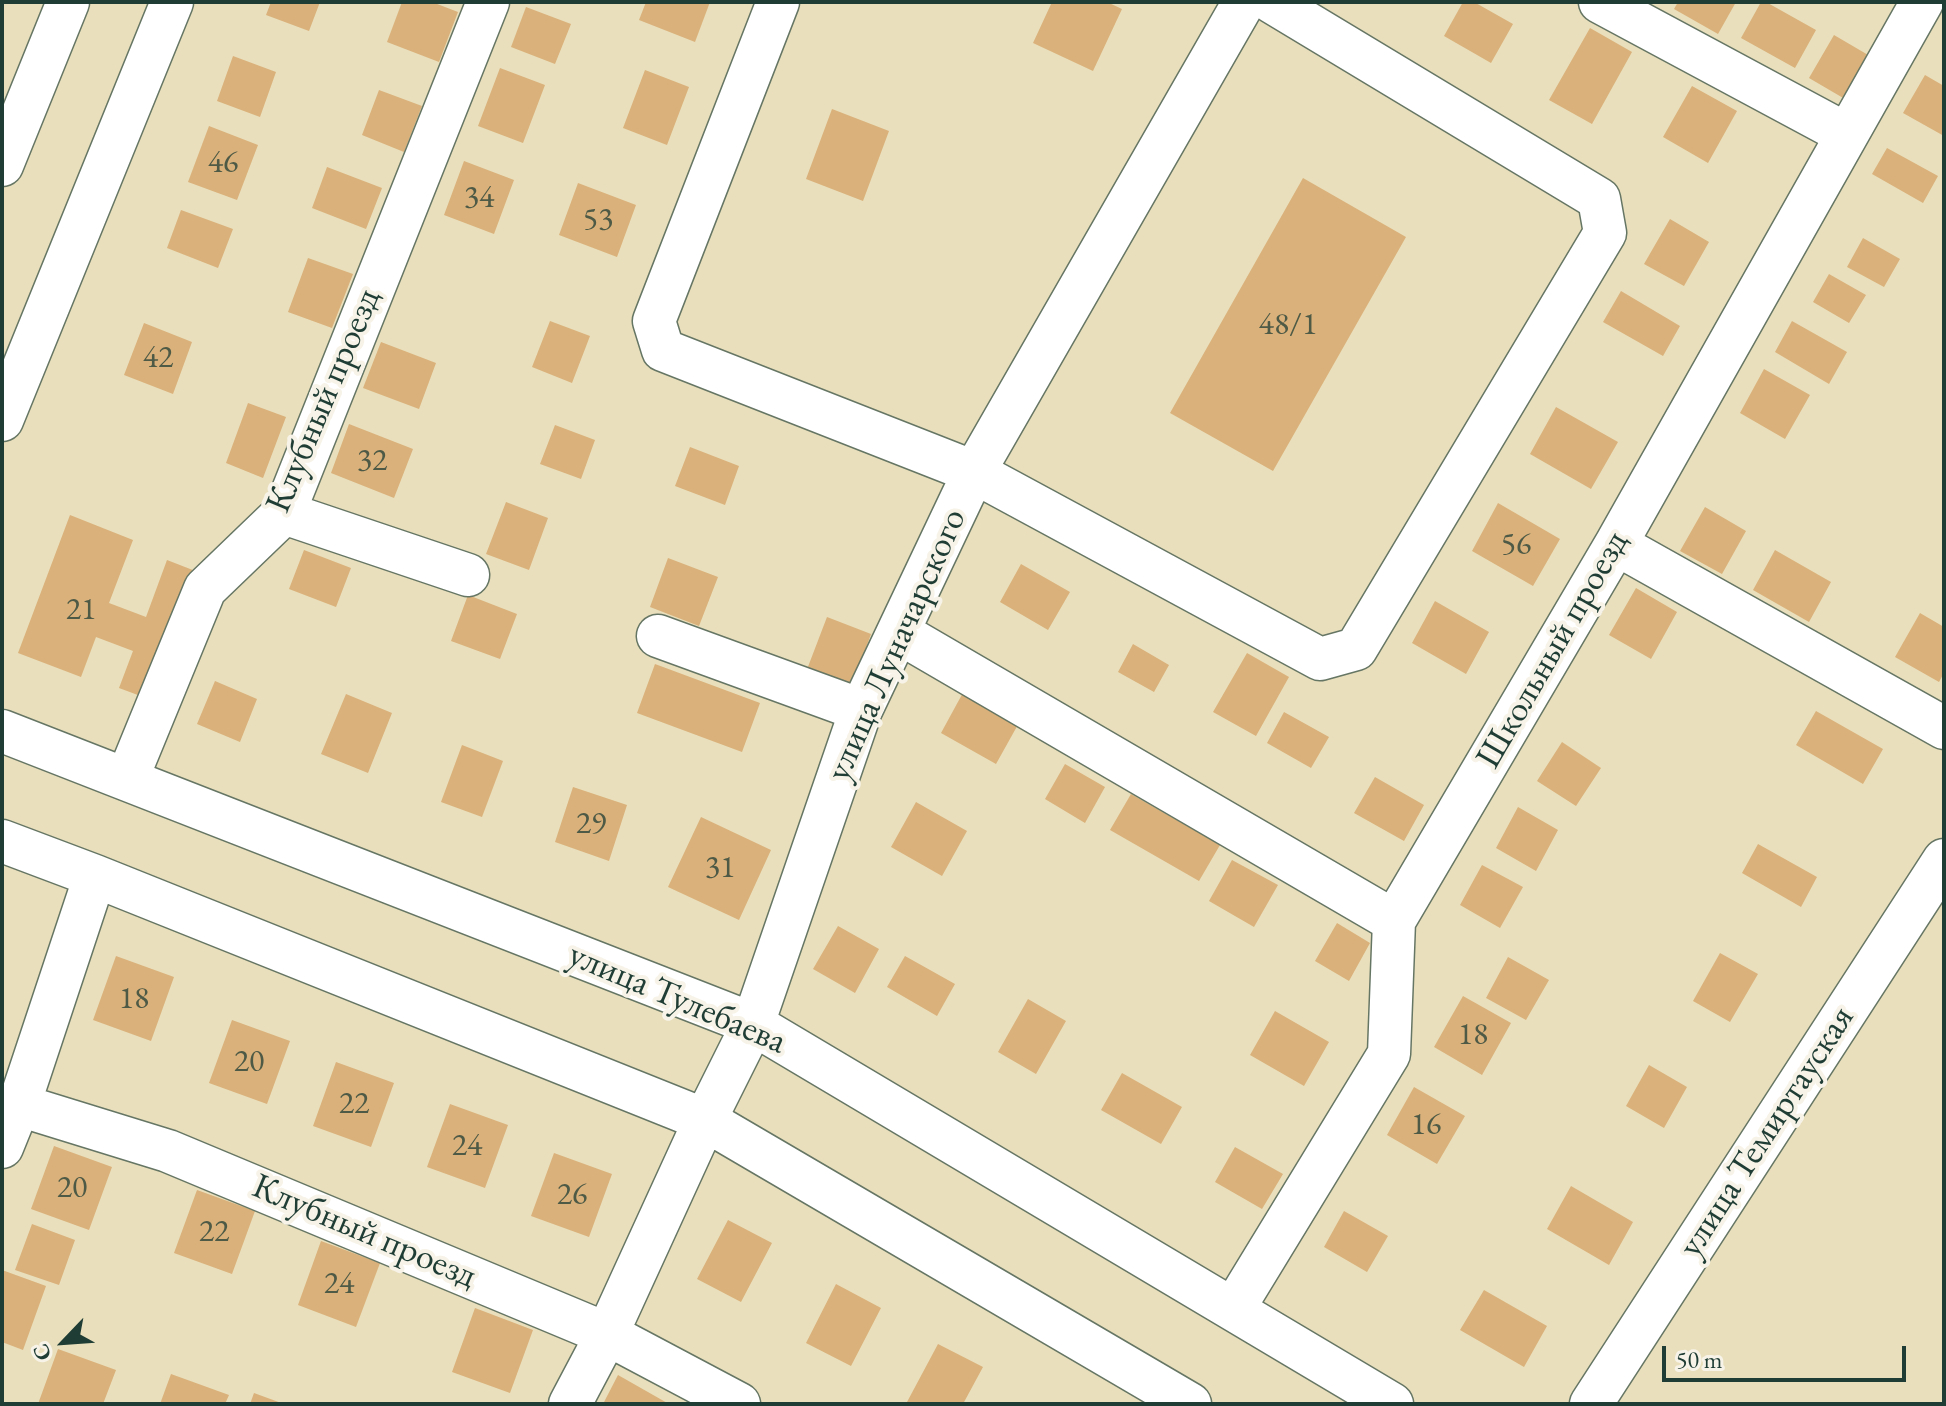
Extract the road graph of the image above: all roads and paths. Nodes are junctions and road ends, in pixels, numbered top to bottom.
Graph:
1 (68, 2) edge
2 (172, 2) edge
3 (488, 2) edge
4 (778, 2) edge
5 (1244, 2) edge
6 (1272, 2) edge
7 (1600, 2) edge
8 (1922, 2) edge
9 (1846, 134) junction
10 (2, 165) edge
11 (2, 420) edge
12 (974, 472) junction
13 (284, 513) junction
14 (1616, 544) junction
15 (468, 575) dead end
16 (898, 632) junction
17 (658, 636) dead end
18 (861, 710) junction
19 (1944, 728) edge
20 (2, 731) edge
21 (127, 779) junction
22 (2, 841) edge
23 (1944, 860) edge
24 (95, 876) junction
25 (1394, 921) junction
26 (753, 1024) junction
27 (19, 1105) junction
28 (705, 1120) junction
29 (2, 1147) edge
30 (1234, 1308) junction
31 (607, 1334) junction
32 (570, 1404) edge
33 (739, 1404) edge
34 (1190, 1404) edge
35 (1392, 1404) edge
36 (1591, 1404) edge

1 - 10 street
2 - 11 street
3 - 13 street, Клубный проезд
4 - 12 street
5 - 12 street, улица Луначарского
6 - 12 street
7 - 9 street
8 - 9 street, Школьный проезд
9 - 14 street, Школьный проезд
12 - 16 street, улица Луначарского
13 - 15 street
13 - 21 street, Клубный проезд
14 - 19 street
14 - 25 street, Школьный проезд
16 - 18 street, улица Луначарского
16 - 25 street
17 - 18 street
18 - 26 street, улица Луначарского
20 - 21 street, улица Тулебаева
21 - 26 street, улица Тулебаева
22 - 24 street
23 - 36 street, улица Темиртауская
24 - 27 street
24 - 28 street
25 - 30 street, Школьный проезд
26 - 28 street, улица Луначарского
26 - 30 street, улица Тулебаева
27 - 29 street
27 - 31 street, Клубный проезд
28 - 31 street, улица Луначарского
28 - 34 street
30 - 35 street, улица Тулебаева
31 - 32 street, улица Луначарского
31 - 33 street, Клубный проезд

